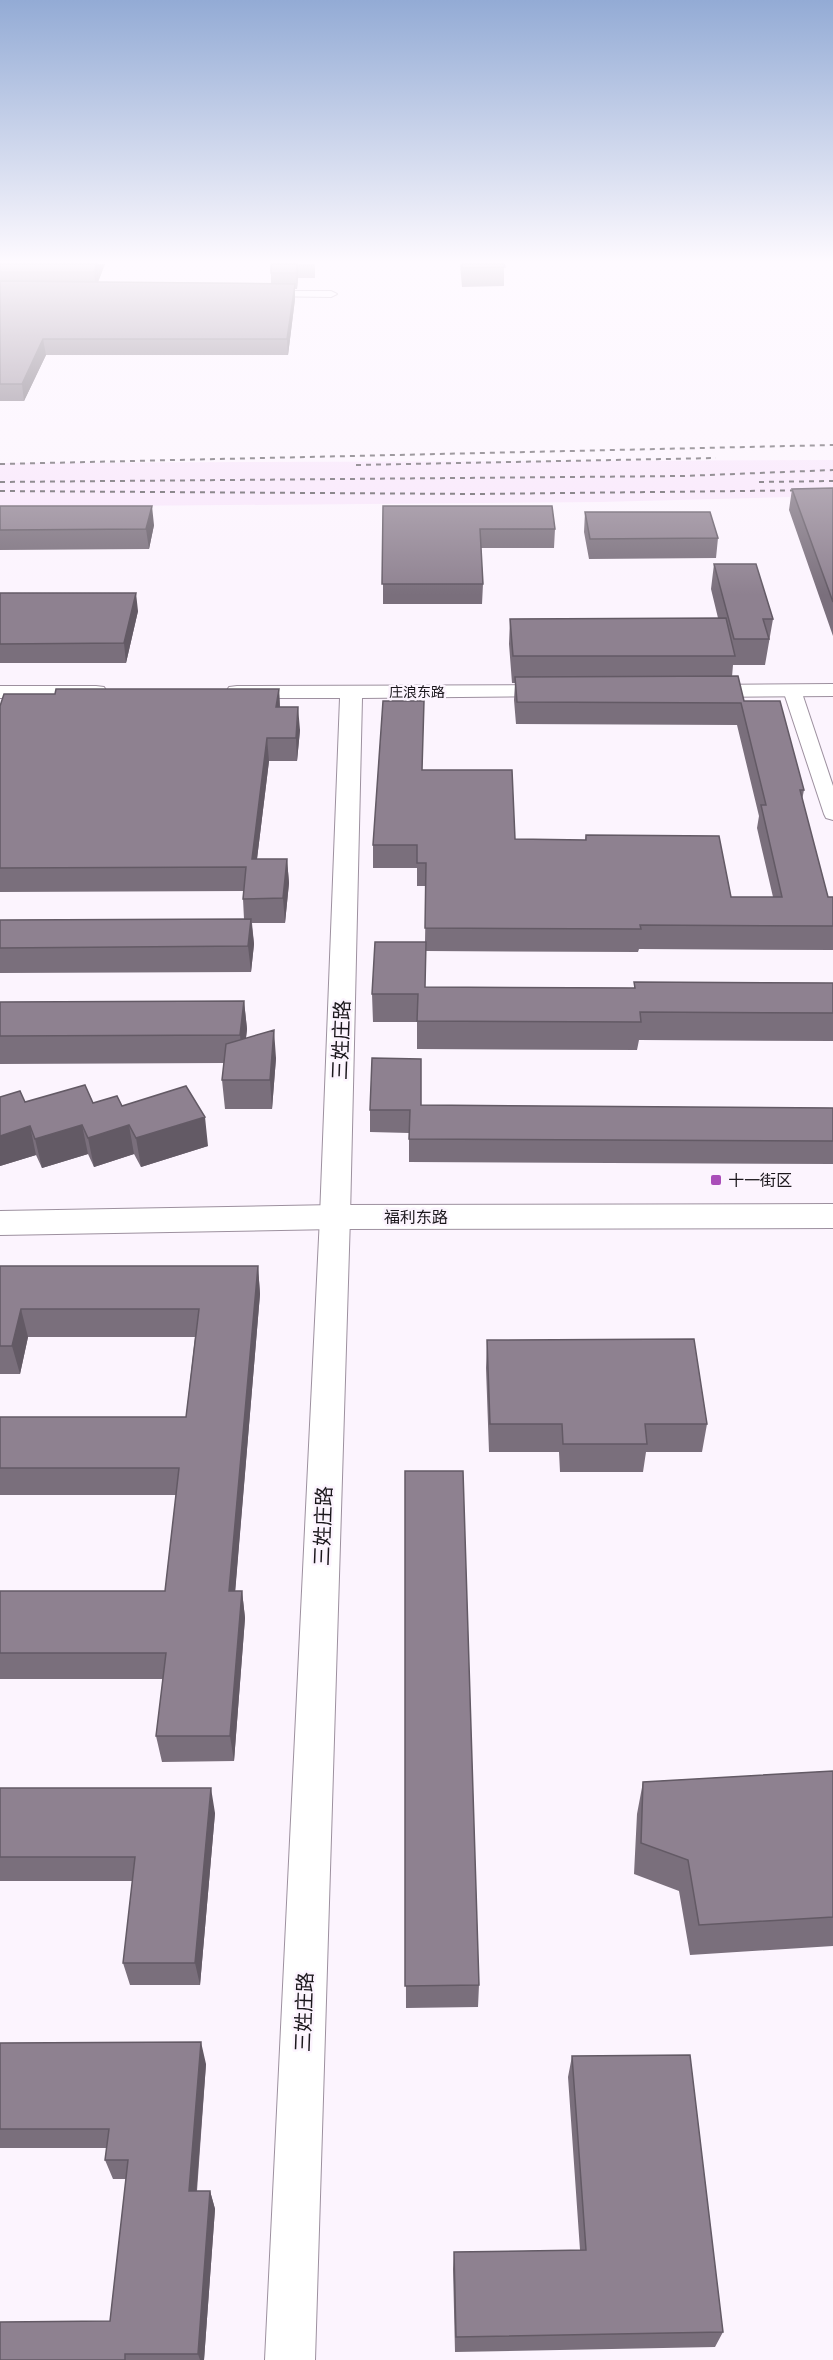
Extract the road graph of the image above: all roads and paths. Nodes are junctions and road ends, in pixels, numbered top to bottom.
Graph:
1 (792, 690) junction
2 (833, 690) edge
3 (576, 691) edge
4 (684, 691) edge
5 (0, 692) edge
6 (117, 692) edge
7 (222, 692) edge
8 (351, 692) junction
9 (833, 814) edge
10 (833, 1216) edge
11 (335, 1217) junction
12 (0, 1223) edge
13 (290, 2360) edge

1 - 2 street
1 - 4 street
1 - 9 street
3 - 8 street, 庄浪东路
5 - 6 street
7 - 8 street, 庄浪东路
8 - 11 street, 三姓庄路
10 - 11 main road, 福利东路
11 - 12 main road, 福利东路
11 - 13 street, 三姓庄路

